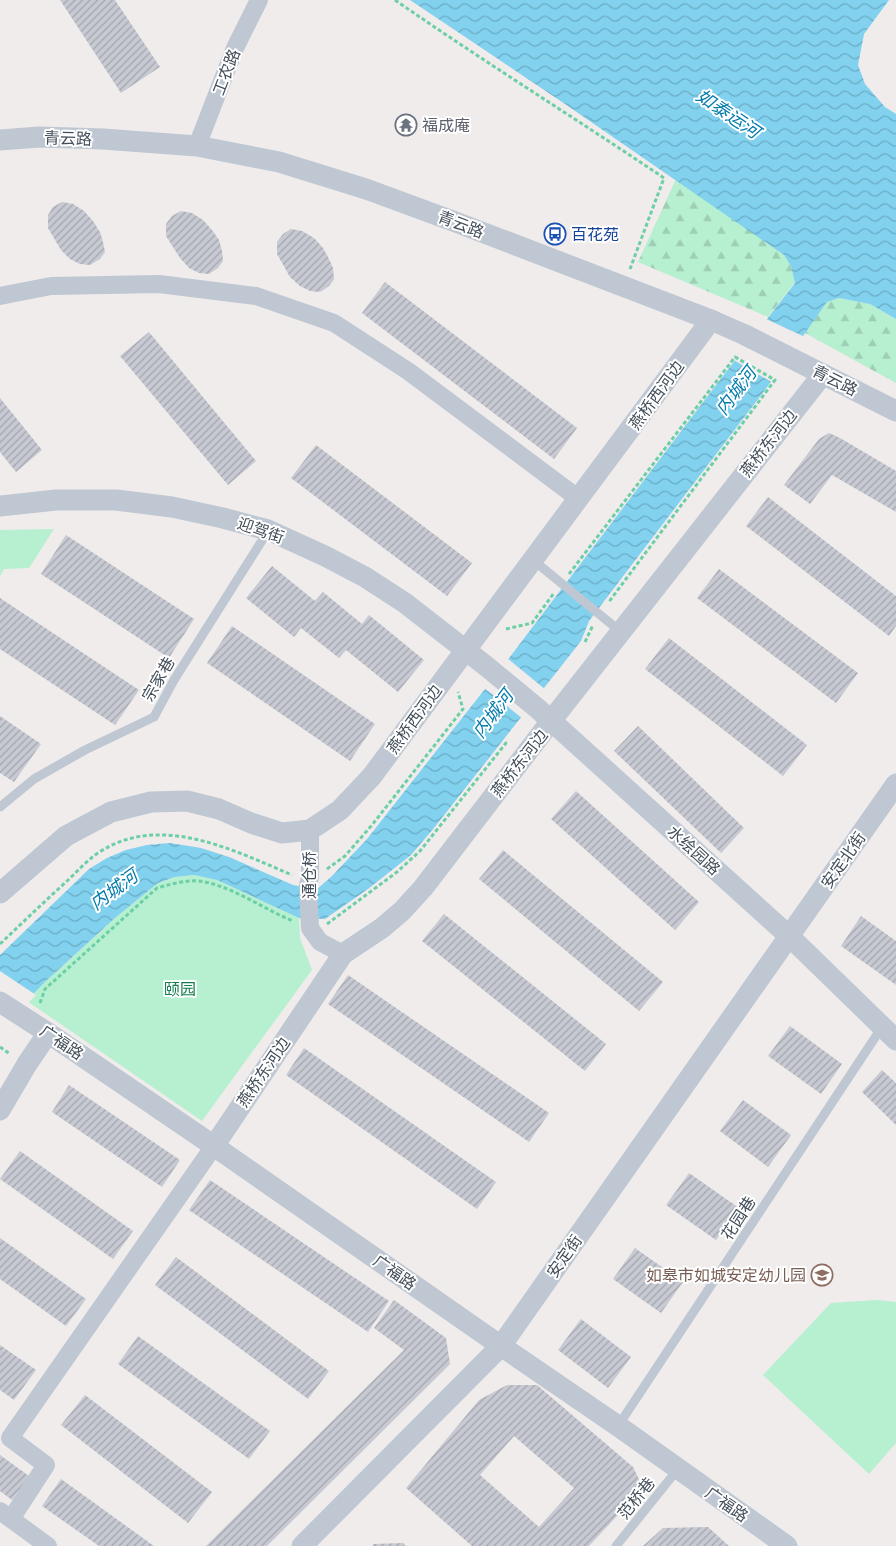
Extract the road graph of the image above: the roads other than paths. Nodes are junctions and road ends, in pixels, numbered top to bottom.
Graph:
1 (259, 0) edge
2 (0, 140) edge
3 (197, 146) junction
4 (0, 296) edge
5 (711, 320) junction
6 (823, 374) junction
7 (896, 411) edge
8 (579, 499) junction
9 (0, 506) edge
10 (268, 530) junction
11 (533, 560) junction
12 (621, 632) junction
13 (466, 650) junction
14 (486, 666) joint
15 (545, 715) junction
16 (896, 784) edge
17 (0, 807) edge
18 (310, 830) junction
19 (0, 893) edge
20 (789, 936) junction
21 (343, 954) junction
22 (0, 1002) edge
23 (35, 1024) junction
24 (889, 1034) edge
25 (0, 1110) edge
26 (214, 1146) junction
27 (501, 1346) junction
28 (618, 1426) junction
29 (679, 1469) junction
30 (6, 1515) edge
31 (48, 1546) edge
32 (302, 1546) edge
33 (616, 1546) edge
34 (787, 1546) edge

1 - 3 street, 工农路
2 - 3 street, 青云路
3 - 5 street, 青云路
4 - 8 street
5 - 6 street, 青云路
5 - 8 street, 燕桥西河边
6 - 7 street, 青云路
6 - 12 street, 燕桥东河边
8 - 11 street, 燕桥西河边
9 - 10 street, 迎驾街
10 - 13 street, 迎驾街
10 - 17 lane, 宗家巷
11 - 12 lane
11 - 13 street, 燕桥西河边
12 - 15 street, 燕桥东河边
13 - 14 street, 迎驾街
13 - 18 street, 燕桥西河边
14 - 15 street, 水绘园路
15 - 20 street, 水绘园路
15 - 21 street, 燕桥东河边
16 - 20 street, 安定北街
18 - 19 street, 燕桥西河边
18 - 21 street, 通仓桥
20 - 24 street, 水绘园路
20 - 27 street, 安定街
21 - 26 street, 燕桥东河边
22 - 23 street, 广福路
23 - 25 street
23 - 26 street, 广福路
24 - 28 lane, 花园巷
26 - 27 street, 广福路
26 - 30 street
27 - 28 street, 广福路
27 - 32 street, 安定街
28 - 29 street, 广福路
29 - 33 lane, 范桥巷
29 - 34 street, 广福路
30 - 31 street

